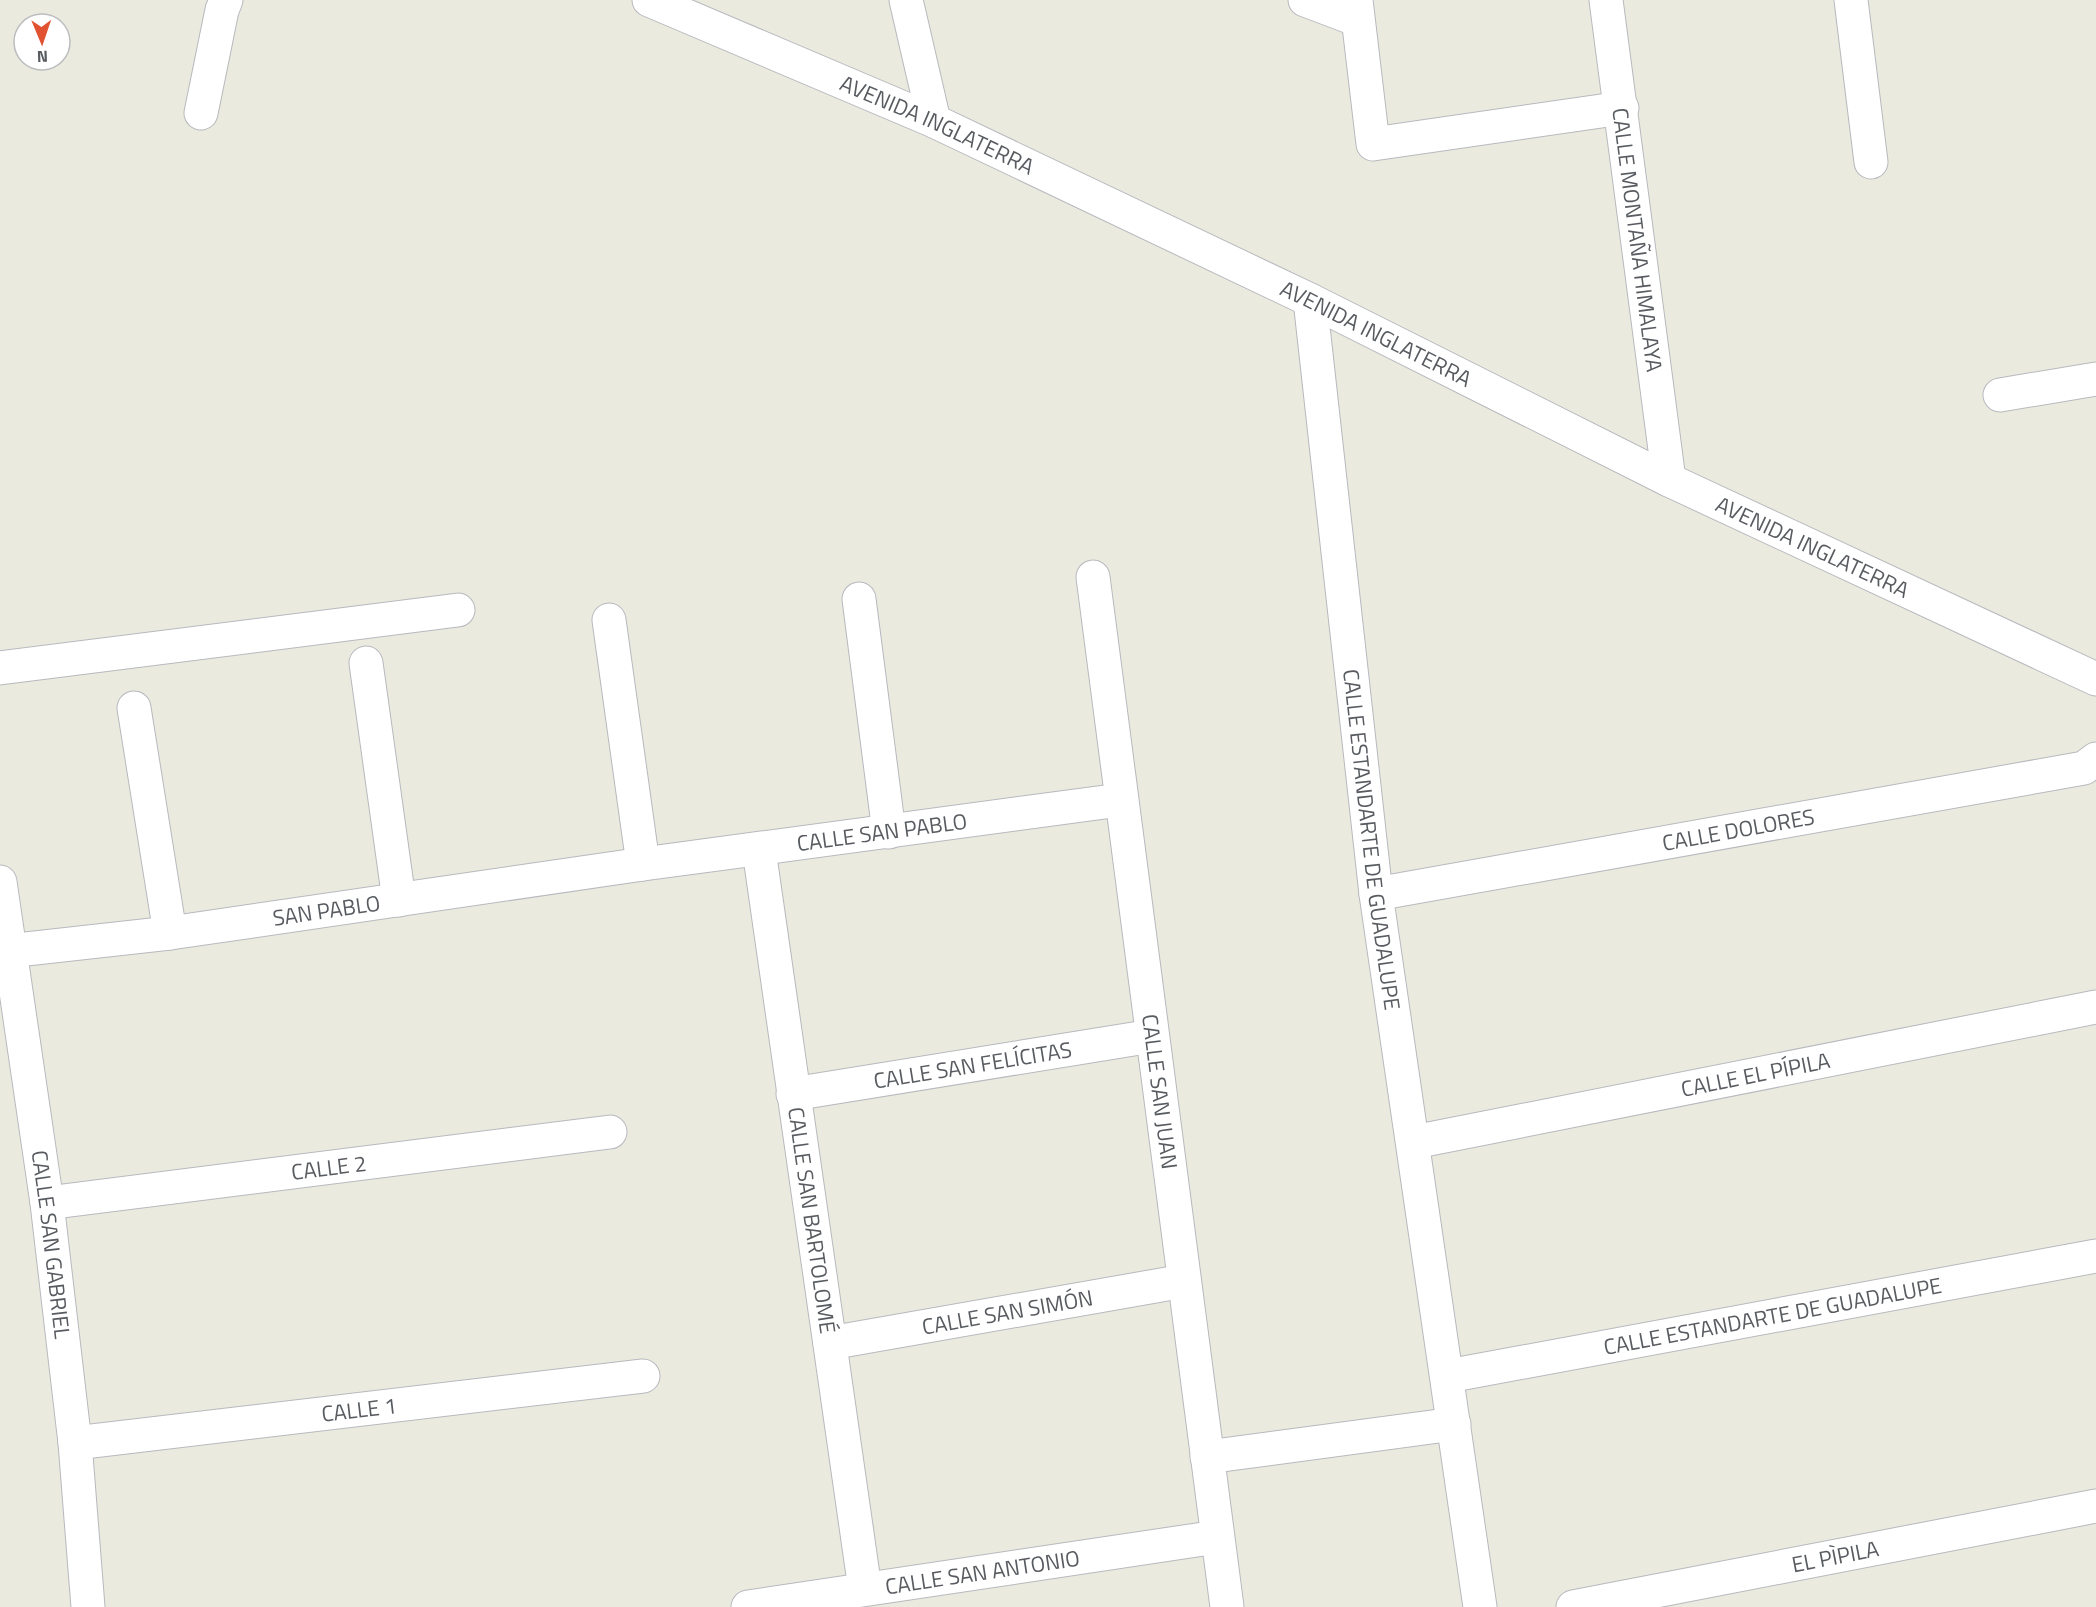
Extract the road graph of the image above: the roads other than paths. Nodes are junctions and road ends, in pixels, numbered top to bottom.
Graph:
1 (226, 0) edge
2 (649, 0) edge
3 (906, 0) edge
4 (1305, 0) edge
5 (1606, 0) edge
6 (1851, 0) edge
7 (1357, 10) edge
8 (1622, 108) junction
9 (201, 113) dead end
10 (934, 121) junction
11 (1871, 162) dead end
12 (1310, 300) junction
13 (2096, 380) edge
14 (2000, 395) dead end
15 (1669, 480) junction
16 (1093, 577) dead end
17 (859, 600) dead end
18 (458, 610) dead end
19 (609, 620) dead end
20 (366, 663) dead end
21 (0, 668) edge
22 (2096, 679) edge
23 (134, 708) dead end
24 (2096, 759) edge
25 (1120, 800) junction
26 (889, 831) junction
27 (759, 850) junction
28 (643, 864) junction
29 (0, 882) edge
30 (1376, 894) junction
31 (399, 900) junction
32 (170, 933) junction
33 (8, 951) junction
34 (2096, 1007) edge
35 (1152, 1036) junction
36 (793, 1094) junction
37 (610, 1132) dead end
38 (1414, 1142) junction
39 (46, 1203) junction
40 (2096, 1256) edge
41 (1184, 1281) junction
42 (830, 1343) junction
43 (643, 1376) dead end
44 (1448, 1376) junction
45 (1454, 1424) junction
46 (75, 1443) junction
47 (1207, 1457) junction
48 (2096, 1506) edge
49 (1217, 1537) junction
50 (865, 1589) junction
51 (88, 1607) edge
52 (748, 1607) edge
53 (1227, 1607) edge
54 (1480, 1607) edge
55 (1574, 1607) edge

1 - 9 street
2 - 10 street, AVENIDA INGLATERRA
3 - 10 street
4 - 7 street
5 - 8 street, CALLE MONTAÑA HIMALAYA
6 - 11 street
7 - 8 street
8 - 15 street, CALLE MONTAÑA HIMALAYA
10 - 12 street, AVENIDA INGLATERRA
12 - 15 street, AVENIDA INGLATERRA
12 - 30 street, CALLE ESTANDARTE DE GUADALUPE
13 - 14 street
15 - 22 street, AVENIDA INGLATERRA
16 - 25 street, CALLE SAN JUAN
17 - 26 street
18 - 21 street
19 - 28 street
20 - 31 street
23 - 32 street
24 - 30 street, CALLE DOLORES
25 - 26 street, CALLE SAN PABLO
25 - 35 street, CALLE SAN JUAN
26 - 27 street, CALLE SAN PABLO
27 - 28 street, CALLE SAN PABLO
27 - 36 street, CALLE SAN BARTOLOMÉ
28 - 31 street, SAN PABLO
29 - 33 street, CALLE SAN GABRIEL
30 - 38 street, CALLE ESTANDARTE DE GUADALUPE
31 - 32 street, SAN PABLO
32 - 33 street, SAN PABLO
33 - 39 street, CALLE SAN GABRIEL
34 - 38 street, CALLE EL PÍPILA
35 - 36 street, CALLE SAN FELÍCITAS
35 - 41 street, CALLE SAN JUAN
36 - 42 street, CALLE SAN BARTOLOMÉ
37 - 39 street, CALLE 2
38 - 44 street, CALLE ESTANDARTE DE GUADALUPE
39 - 46 street, CALLE SAN GABRIEL
40 - 44 street, CALLE ESTANDARTE DE GUADALUPE
41 - 42 street, CALLE SAN SIMÓN
41 - 47 street, CALLE SAN JUAN
42 - 50 street, CALLE SAN BARTOLOMÉ
43 - 46 street, CALLE 1
44 - 45 street, CALLE ESTANDARTE DE GUADALUPE
45 - 47 street
45 - 54 street, CALLE ESTANDARTE DE GUADALUPE
46 - 51 street, CALLE SAN GABRIEL
47 - 49 street, CALLE SAN JUAN
48 - 55 street, EL PÌPILA
49 - 50 street, CALLE SAN ANTONIO
49 - 53 street, CALLE SAN JUAN
50 - 52 street, CALLE SAN ANTONIO

